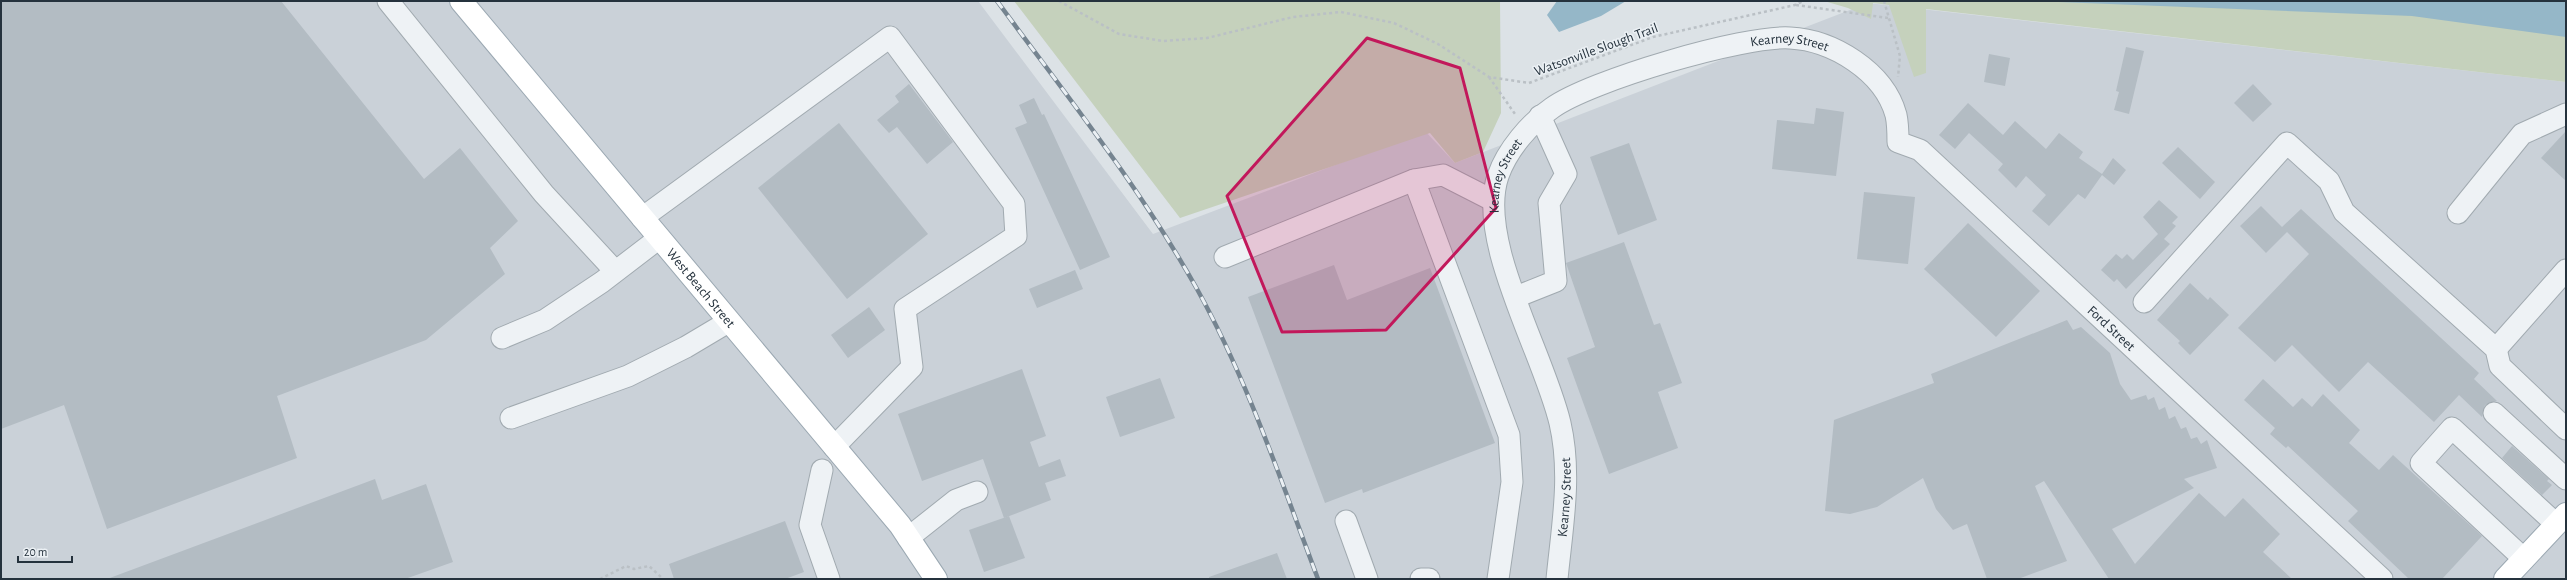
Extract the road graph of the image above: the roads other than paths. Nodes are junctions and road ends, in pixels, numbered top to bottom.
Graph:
1 (388, 1) edge
2 (461, 1) edge
3 (1865, 70) joint
4 (2566, 114) edge
5 (1534, 124) junction
6 (1414, 180) junction
7 (1492, 200) junction
8 (2458, 213) dead end
9 (642, 218) junction
10 (658, 238) junction
11 (1225, 257) dead end
12 (2566, 270) edge
13 (615, 272) junction
14 (1516, 297) junction
15 (2144, 302) dead end
16 (728, 322) junction
17 (502, 338) dead end
18 (2496, 349) junction
19 (2494, 413) dead end
20 (511, 418) dead end
21 (2566, 429) edge
22 (834, 447) junction
23 (822, 470) dead end
24 (2566, 479) edge
25 (977, 492) dead end
26 (2561, 519) edge
27 (1346, 521) dead end
28 (908, 538) junction
29 (2524, 559) junction
30 (829, 579) edge
31 (936, 579) edge
32 (1366, 579) edge
33 (1421, 579) edge
34 (1429, 579) edge
35 (1498, 579) edge
36 (1557, 579) edge
37 (2382, 579) edge
38 (2505, 579) edge

1 - 13 street
2 - 9 main road, West Beach Street
3 - 5 street, Kearney Street
3 - 37 street, Ford Street
4 - 8 street
5 - 7 street, Kearney Street
5 - 14 street
6 - 7 street
6 - 11 street
6 - 35 street
7 - 14 street, Kearney Street
9 - 10 main road, West Beach Street
9 - 22 street
10 - 13 street
10 - 16 main road, West Beach Street
12 - 18 street
13 - 17 street
14 - 36 street, Kearney Street
15 - 18 street
16 - 20 street
16 - 22 main road, West Beach Street
18 - 21 street
19 - 24 street
22 - 28 main road, West Beach Street
23 - 30 street
25 - 28 street
26 - 29 main road
26 - 29 street
27 - 32 street
28 - 31 main road, West Beach Street
29 - 38 main road
33 - 34 street

